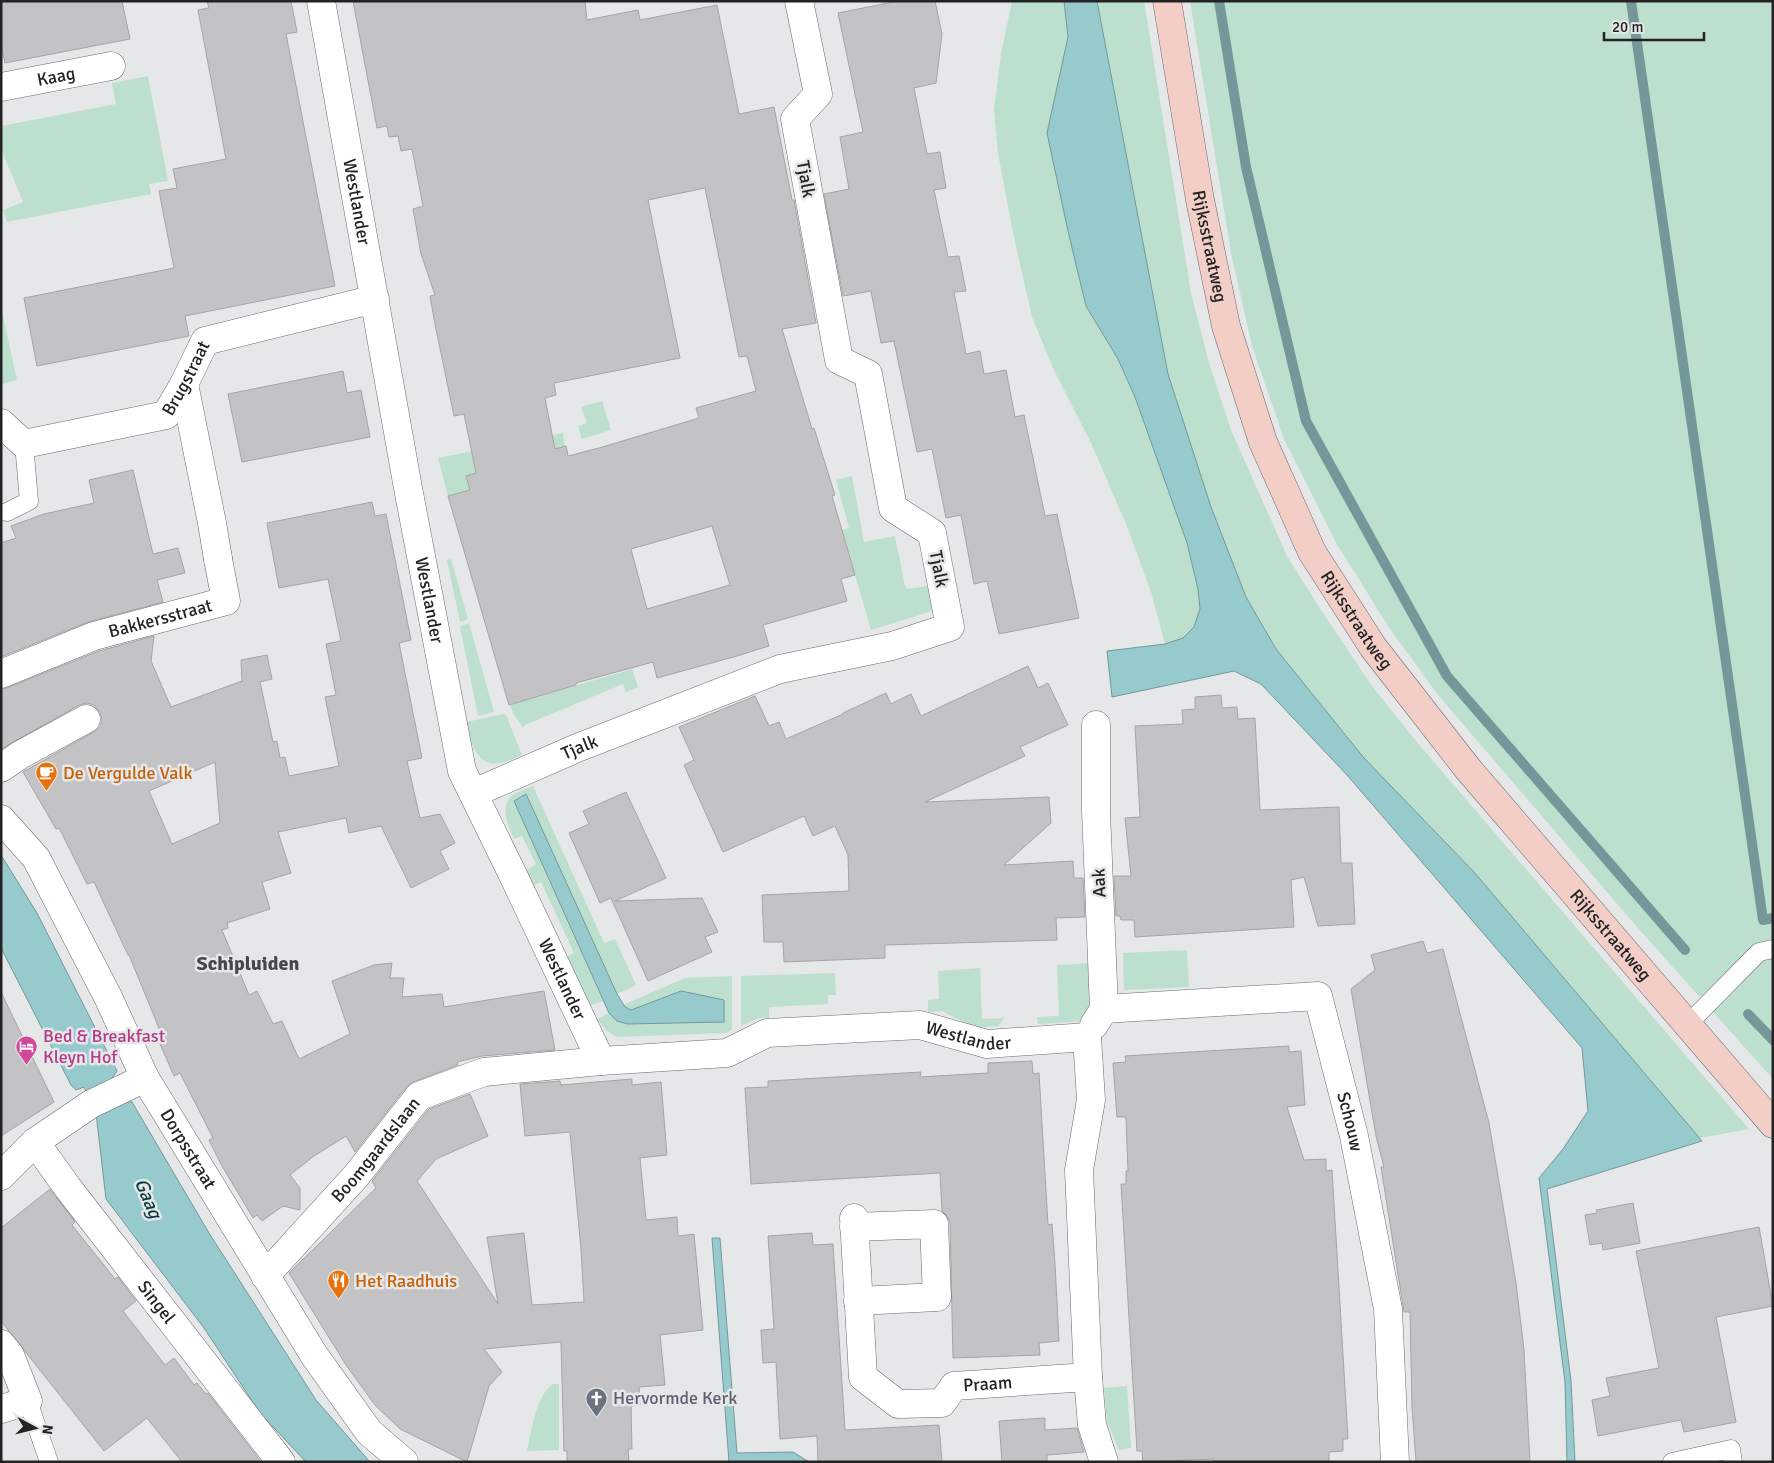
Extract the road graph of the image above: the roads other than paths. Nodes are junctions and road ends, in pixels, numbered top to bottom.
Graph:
1 (321, 1) edge
2 (799, 1) edge
3 (1167, 1) edge
4 (111, 66) dead end
5 (1, 87) edge
6 (375, 300) junction
7 (184, 384) junction
8 (1, 423) edge
9 (24, 444) junction
10 (7, 512) dead end
11 (1, 674) edge
12 (86, 719) dead end
13 (1096, 725) dead end
14 (1, 768) edge
15 (474, 793) junction
16 (1, 819) edge
17 (1773, 949) edge
18 (1104, 1009) junction
19 (1687, 1025) junction
20 (1087, 1037) junction
21 (601, 1061) junction
22 (145, 1078) junction
23 (1773, 1124) edge
24 (35, 1142) junction
25 (1, 1176) edge
26 (265, 1276) junction
27 (858, 1301) junction
28 (1, 1344) edge
29 (1088, 1377) junction
30 (28, 1401) junction
31 (1, 1410) edge
32 (49, 1462) edge
33 (281, 1462) edge
34 (404, 1462) edge
35 (1104, 1462) edge
36 (1395, 1462) edge
37 (1672, 1462) edge
38 (1733, 1462) edge

1 - 6 street, Westlander
2 - 15 street, Tjalk
3 - 19 main road, Rijksstraatweg
4 - 5 street, Kaag
6 - 7 street, Brugstraat
6 - 15 street, Westlander
7 - 9 street, Brugstraat
7 - 11 street, Bakkersstraat
8 - 9 street
9 - 10 lane
12 - 14 street
13 - 18 street, Aak
15 - 21 street, Westlander
16 - 22 street, Dorpsstraat
17 - 19 lane
18 - 20 street
18 - 36 street, Schouw
19 - 23 main road, Rijksstraatweg
20 - 21 street, Westlander
20 - 29 street
21 - 26 street, Boomgaardslaan
22 - 24 street
22 - 26 street, Dorpsstraat
24 - 25 street
24 - 33 street, Singel
26 - 34 street, Dorpsstraat
27 - 27 street, Praam
27 - 29 street, Praam
28 - 30 street
29 - 35 street
30 - 31 street
30 - 32 lane
37 - 38 lane

